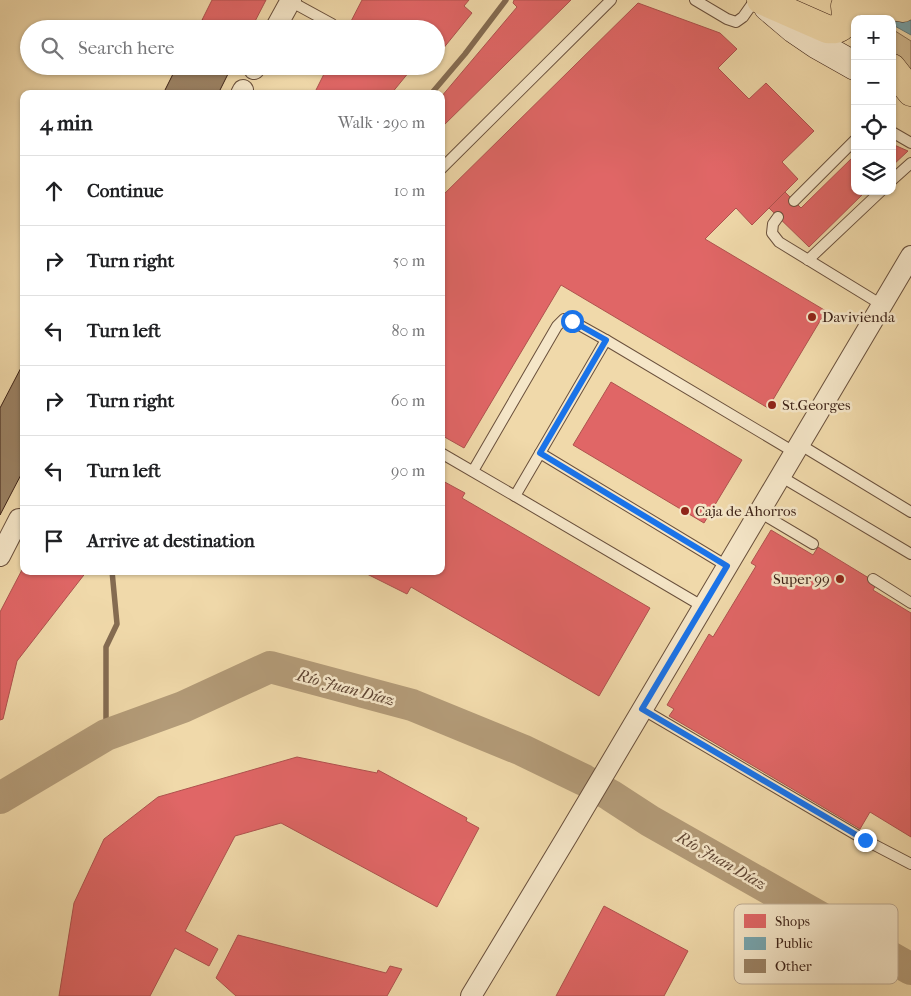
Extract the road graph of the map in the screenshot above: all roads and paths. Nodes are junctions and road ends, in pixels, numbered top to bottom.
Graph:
1 (611, 0) edge
2 (695, 0) edge
3 (758, 0) edge
4 (290, 1) edge
5 (896, 4) edge
6 (849, 6) edge
7 (280, 20) edge
8 (325, 20) edge
9 (851, 64) edge
10 (896, 73) edge
11 (896, 90) edge
12 (911, 92) edge
13 (911, 99) edge
14 (896, 134) edge
15 (911, 142) edge
16 (851, 144) edge
17 (911, 163) edge
18 (445, 165) edge
19 (896, 176) edge
20 (877, 195) edge
21 (794, 201) dead end
22 (778, 217) dead end
23 (911, 256) edge
24 (808, 260) junction
25 (882, 305) junction
26 (606, 340) junction
27 (796, 448) junction
28 (540, 453) junction
29 (445, 455) edge
30 (473, 471) junction
31 (780, 476) junction
32 (515, 496) junction
33 (759, 512) junction
34 (911, 512) edge
35 (19, 518) dead end
36 (813, 544) dead end
37 (911, 554) edge
38 (0, 556) edge
39 (727, 566) junction
40 (873, 579) dead end
41 (911, 602) edge
42 (702, 606) junction
43 (637, 717) junction
44 (911, 864) edge
45 (471, 996) edge

1 - 18 lane
2 - 3 lane
3 - 6 main road
3 - 9 street
4 - 7 street
4 - 8 lane
5 - 6 main road
10 - 12 main road
11 - 13 street
14 - 15 lane
16 - 21 lane
17 - 19 lane
20 - 24 lane
22 - 24 lane
23 - 25 street
24 - 25 lane
25 - 27 street
26 - 27 lane
26 - 28 lane
26 - 30 lane
27 - 31 street
27 - 34 lane
28 - 32 lane
28 - 39 lane
29 - 30 lane
30 - 32 lane
31 - 33 street
31 - 37 lane
32 - 42 lane
33 - 36 lane
33 - 39 street
35 - 38 street
39 - 42 street
40 - 41 lane
42 - 43 street
43 - 44 lane
43 - 45 street

